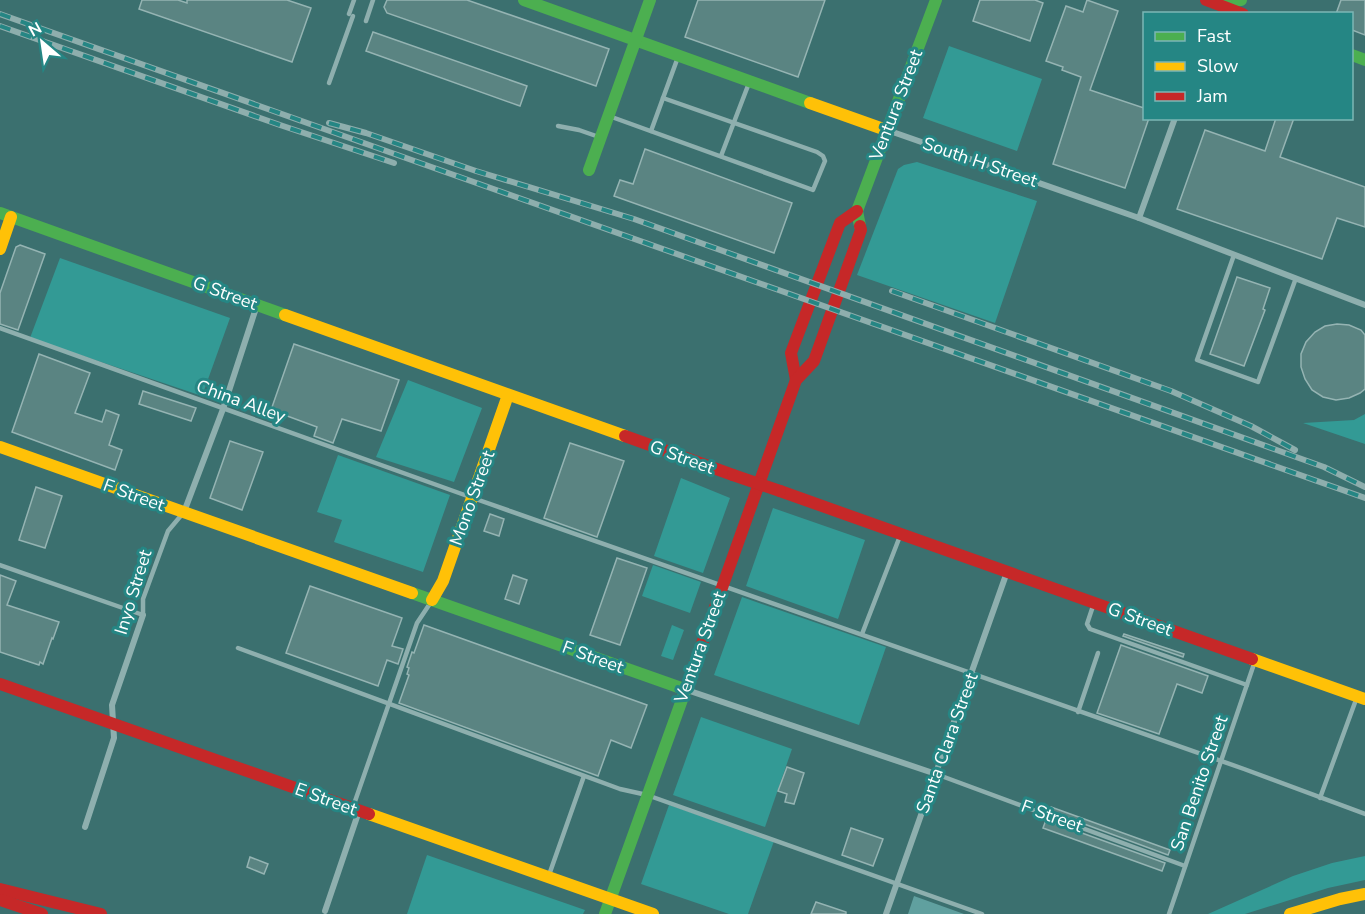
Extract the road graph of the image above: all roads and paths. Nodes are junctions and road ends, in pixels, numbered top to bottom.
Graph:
1 (354, 0) edge
2 (373, 0) edge
3 (524, 0) edge
4 (650, 0) edge
5 (936, 0) edge
6 (1241, 0) edge
7 (1213, 4) edge
8 (1237, 12) edge
9 (366, 21) dead end
10 (636, 39) junction
11 (679, 54) junction
12 (750, 80) junction
13 (328, 83) dead end
14 (663, 98) junction
15 (609, 116) junction
16 (1174, 120) edge
17 (734, 123) junction
18 (558, 126) dead end
19 (886, 129) junction
20 (651, 131) junction
21 (601, 137) junction
22 (721, 156) junction
23 (589, 170) dead end
24 (857, 211) junction
25 (6, 215) edge
26 (1139, 218) junction
27 (0, 249) edge
28 (1234, 255) junction
29 (1296, 278) junction
30 (257, 305) junction
31 (1365, 305) edge
32 (0, 328) edge
33 (796, 380) junction
34 (508, 395) junction
35 (223, 409) junction
36 (0, 447) edge
37 (473, 498) junction
38 (184, 513) junction
39 (900, 534) junction
40 (0, 565) edge
41 (1007, 572) junction
42 (723, 586) junction
43 (432, 600) junction
44 (1094, 603) junction
45 (143, 615) junction
46 (862, 634) junction
47 (238, 648) dead end
48 (1098, 653) dead end
49 (1256, 661) junction
50 (971, 674) junction
51 (0, 684) edge
52 (1247, 685) junction
53 (684, 689) junction
54 (1361, 698) edge
55 (389, 705) junction
56 (1078, 712) junction
57 (112, 724) junction
58 (1221, 762) junction
59 (936, 774) junction
60 (584, 776) junction
61 (647, 795) junction
62 (1320, 798) junction
63 (356, 810) junction
64 (1365, 814) edge
65 (85, 827) dead end
66 (1185, 866) junction
67 (549, 878) junction
68 (896, 884) junction
69 (0, 889) edge
70 (1365, 894) edge
71 (0, 900) edge
72 (610, 900) junction
73 (325, 911) dead end
74 (42, 914) edge
75 (101, 914) edge
76 (605, 914) edge
77 (653, 914) edge
78 (886, 914) edge
79 (982, 914) edge
80 (1168, 914) edge
81 (1290, 914) edge

1 - 13 lane
2 - 9 lane
3 - 10 main road, South H Street
4 - 10 main road
5 - 19 main road, Ventura Street
6 - 7 main road
7 - 8 main road
10 - 11 main road, South H Street
10 - 15 main road
11 - 12 main road, South H Street
11 - 14 lane
12 - 17 lane
12 - 19 main road, South H Street
14 - 17 lane
14 - 20 lane
15 - 20 lane
15 - 21 main road
16 - 26 street
17 - 22 lane
17 - 22 lane
18 - 21 lane
19 - 24 main road, Ventura Street
19 - 26 street, South H Street
20 - 22 lane
21 - 23 main road
24 - 33 main road, Ventura Street
24 - 33 main road, Ventura Street
25 - 27 main road
25 - 30 main road, G Street
26 - 28 street, South H Street
28 - 29 street, South H Street
28 - 29 lane
29 - 31 street, South H Street
30 - 34 main road, G Street
30 - 35 street, Inyo Street
32 - 35 lane, China Alley
33 - 42 main road, Ventura Street
34 - 37 main road, Mono Street
34 - 39 main road, G Street, bridge
35 - 37 lane, China Alley
35 - 38 street, Inyo Street
36 - 38 main road, F Street
37 - 42 lane, China Alley
37 - 43 main road, Mono Street
38 - 43 main road, F Street
38 - 45 lane, Inyo Street
39 - 41 main road, G Street
39 - 46 lane
40 - 45 lane
41 - 44 main road, G Street
41 - 50 street, Santa Clara Street
42 - 46 lane, China Alley
42 - 53 main road, Ventura Street
43 - 53 main road, F Street
43 - 55 lane
44 - 49 main road, G Street
44 - 52 lane
45 - 57 street, Inyo Street
46 - 50 lane, China Alley
47 - 55 lane
48 - 56 lane
49 - 52 lane, San Benito Street
49 - 54 main road, G Street
50 - 56 lane, China Alley
50 - 59 street, Santa Clara Street
51 - 57 main road, E Street
52 - 58 lane, San Benito Street
53 - 59 street, F Street
53 - 61 main road, Ventura Street
54 - 62 lane
55 - 60 lane
55 - 63 lane
56 - 58 lane, China Alley
57 - 63 main road, E Street
57 - 65 street, Inyo Street
58 - 62 lane, China Alley
58 - 66 lane, San Benito Street
59 - 66 lane, F Street
59 - 68 street, Santa Clara Street
60 - 61 lane
60 - 67 lane
61 - 68 lane
61 - 72 main road, Ventura Street
62 - 64 lane, China Alley
63 - 67 main road, E Street
63 - 73 street
66 - 80 lane, San Benito Street
67 - 72 main road, E Street
68 - 78 street, Santa Clara Street
68 - 79 lane
69 - 75 main road
70 - 81 main road
71 - 74 main road
72 - 76 main road, Ventura Street
72 - 77 main road, E Street

